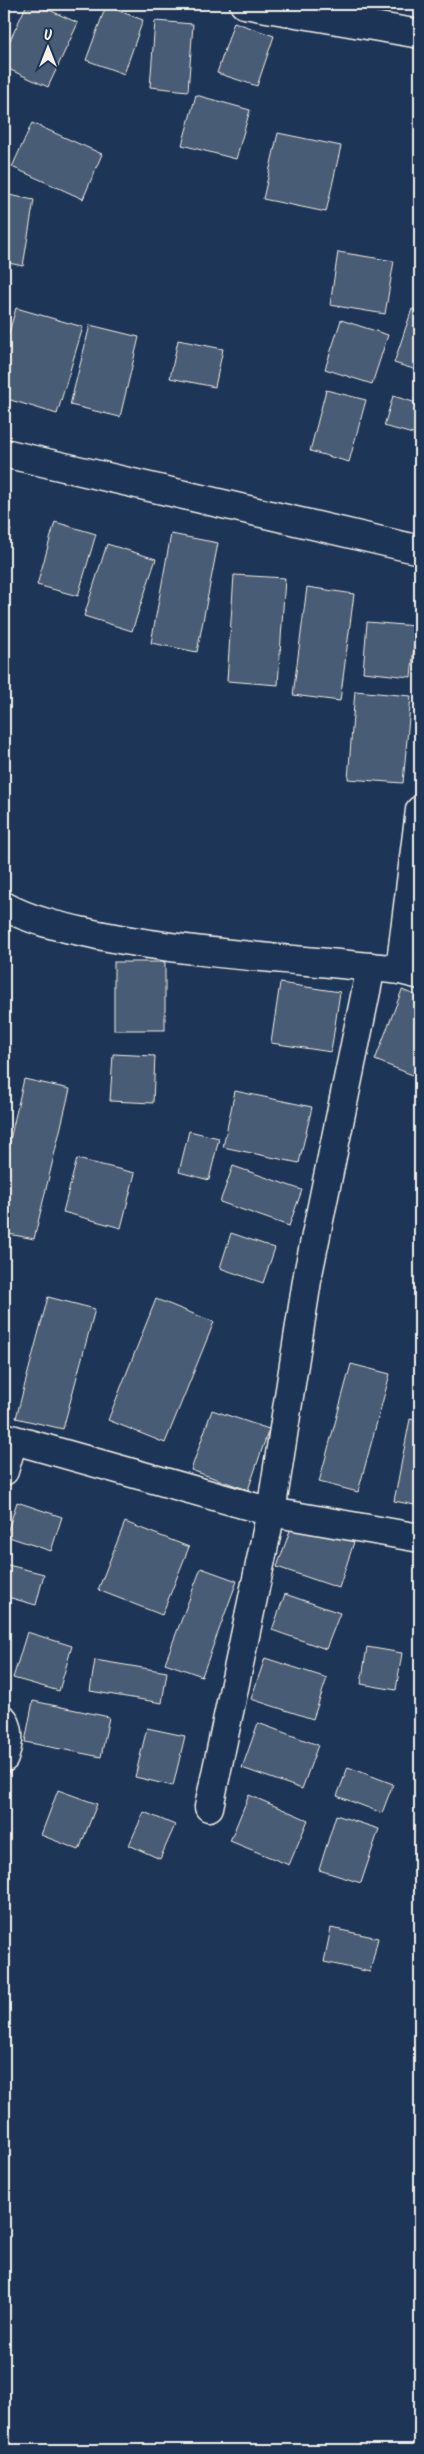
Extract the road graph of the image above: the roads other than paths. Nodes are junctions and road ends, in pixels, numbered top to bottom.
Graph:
1 (244, 4) edge
2 (420, 34) edge
3 (4, 453) edge
4 (420, 550) edge
5 (420, 810) edge
6 (4, 906) edge
7 (371, 967) junction
8 (410, 973) edge
9 (8, 1438) edge
10 (4, 1471) edge
11 (271, 1512) junction
12 (420, 1538) edge
13 (4, 1720) edge
14 (4, 1758) edge
15 (209, 1807) dead end

1 - 2 street
3 - 4 street
5 - 8 street
6 - 7 street
7 - 8 street
7 - 11 street
9 - 10 street
9 - 11 street
11 - 12 street
11 - 15 street
13 - 14 street

